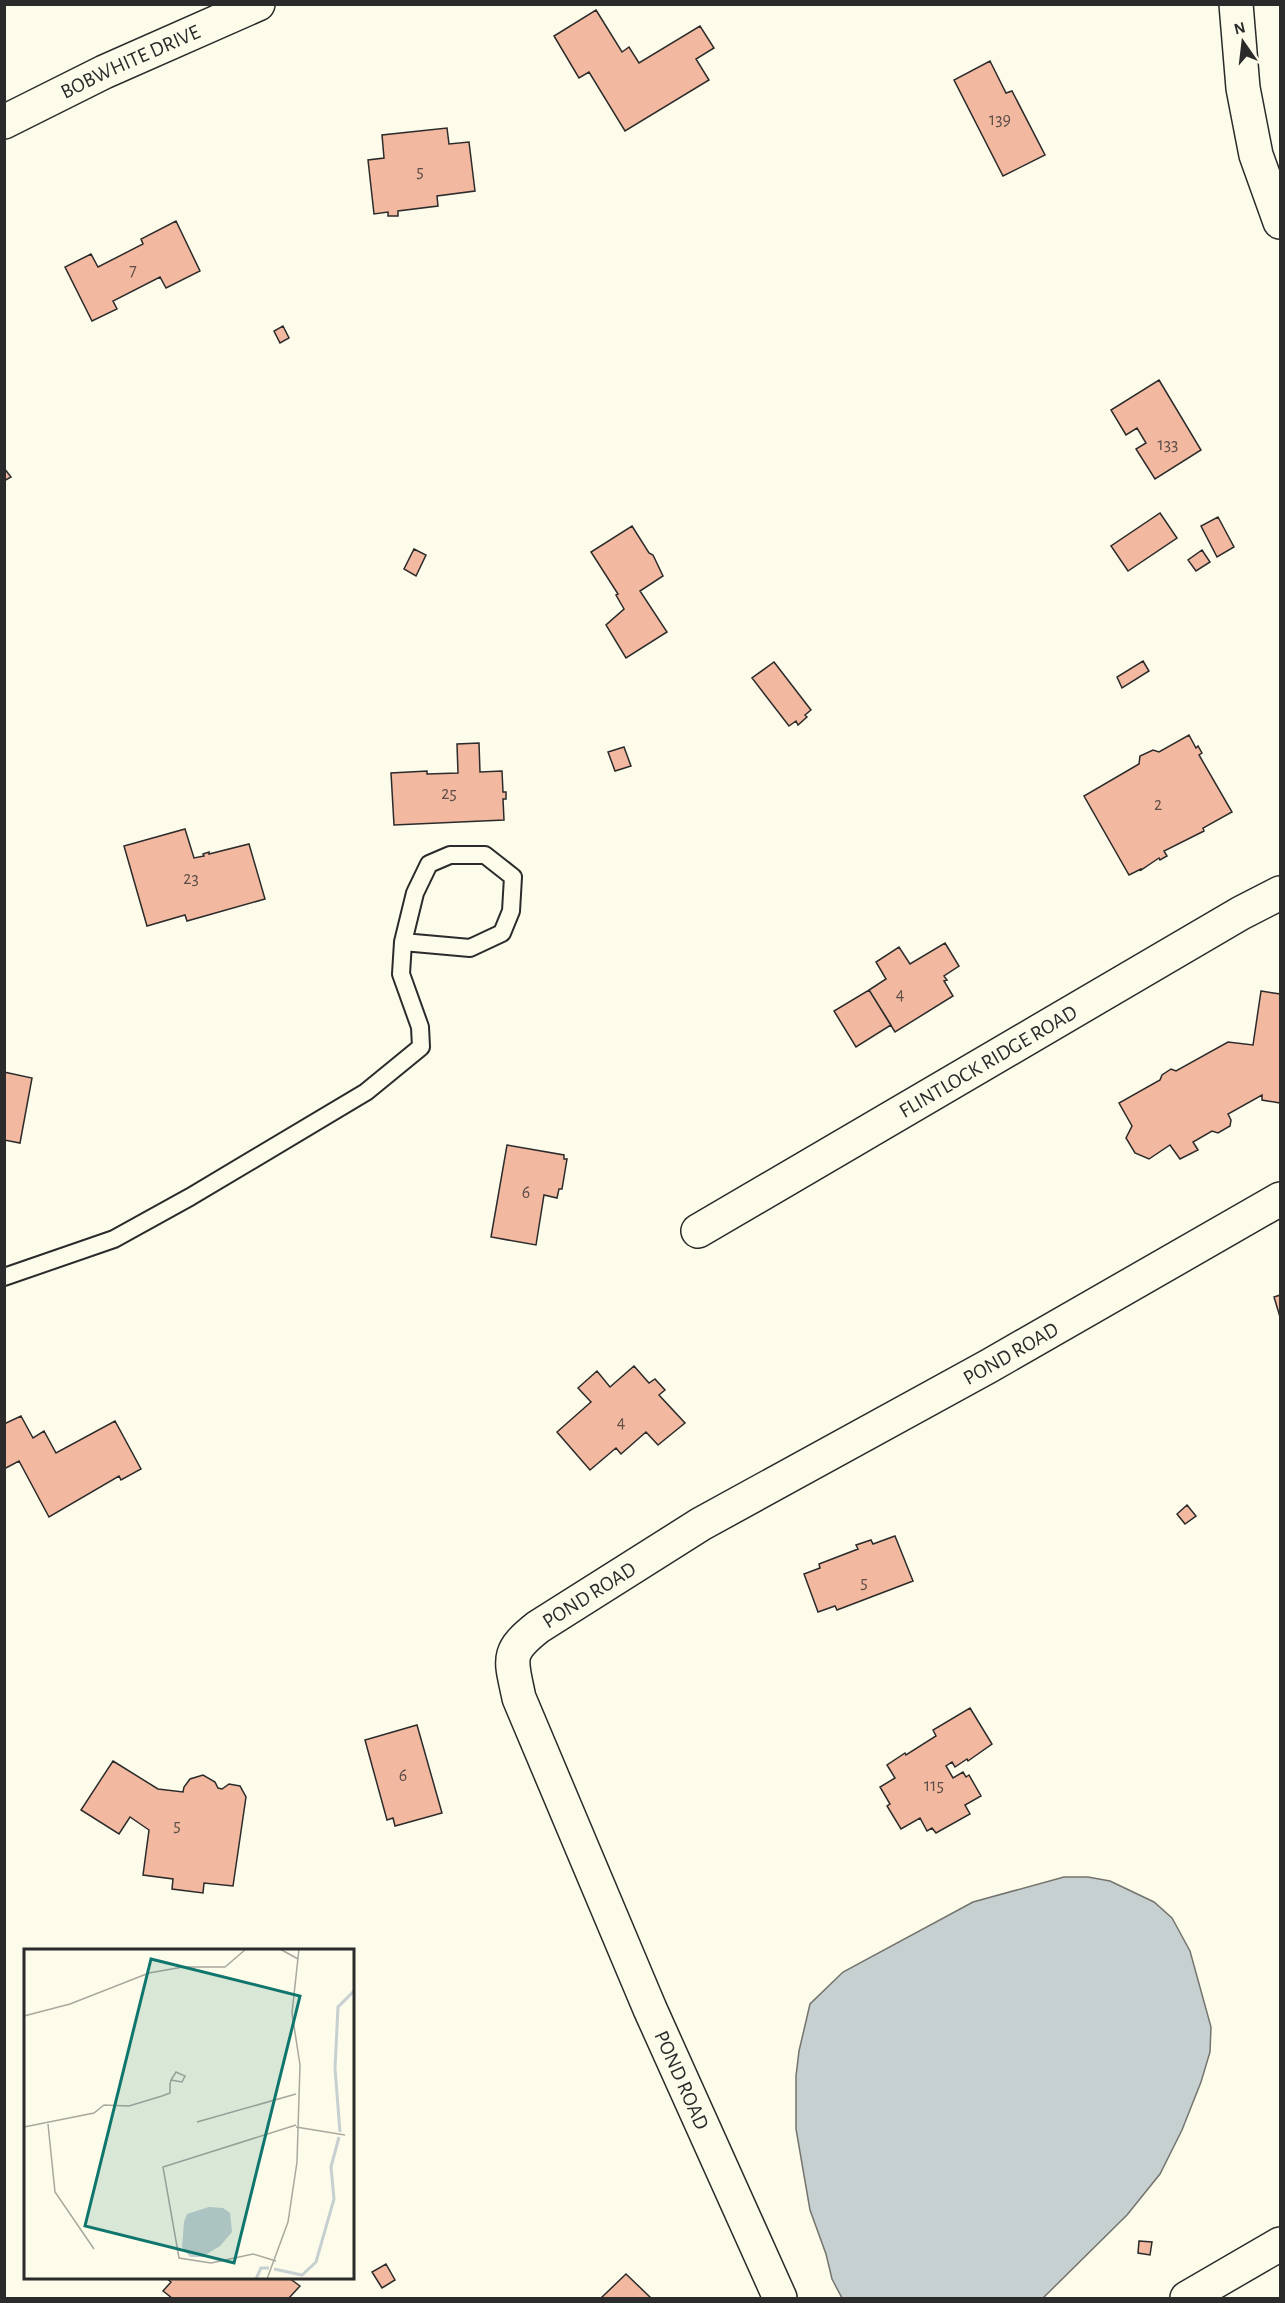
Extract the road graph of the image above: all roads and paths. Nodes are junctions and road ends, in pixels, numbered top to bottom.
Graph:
1 (258, 4) edge
2 (1236, 4) edge
3 (4, 122) edge
4 (1281, 222) edge
5 (1281, 893) edge
6 (403, 942) junction
7 (1281, 1198) edge
8 (698, 1231) dead end
9 (4, 1276) edge
10 (1281, 2244) edge
11 (780, 2298) edge
12 (1187, 2298) edge

1 - 3 street, BOBWHITE DRIVE
2 - 4 street
5 - 8 street, FLINTLOCK RIDGE ROAD
6 - 6 lane
6 - 9 lane
7 - 11 street, POND ROAD
10 - 12 street

